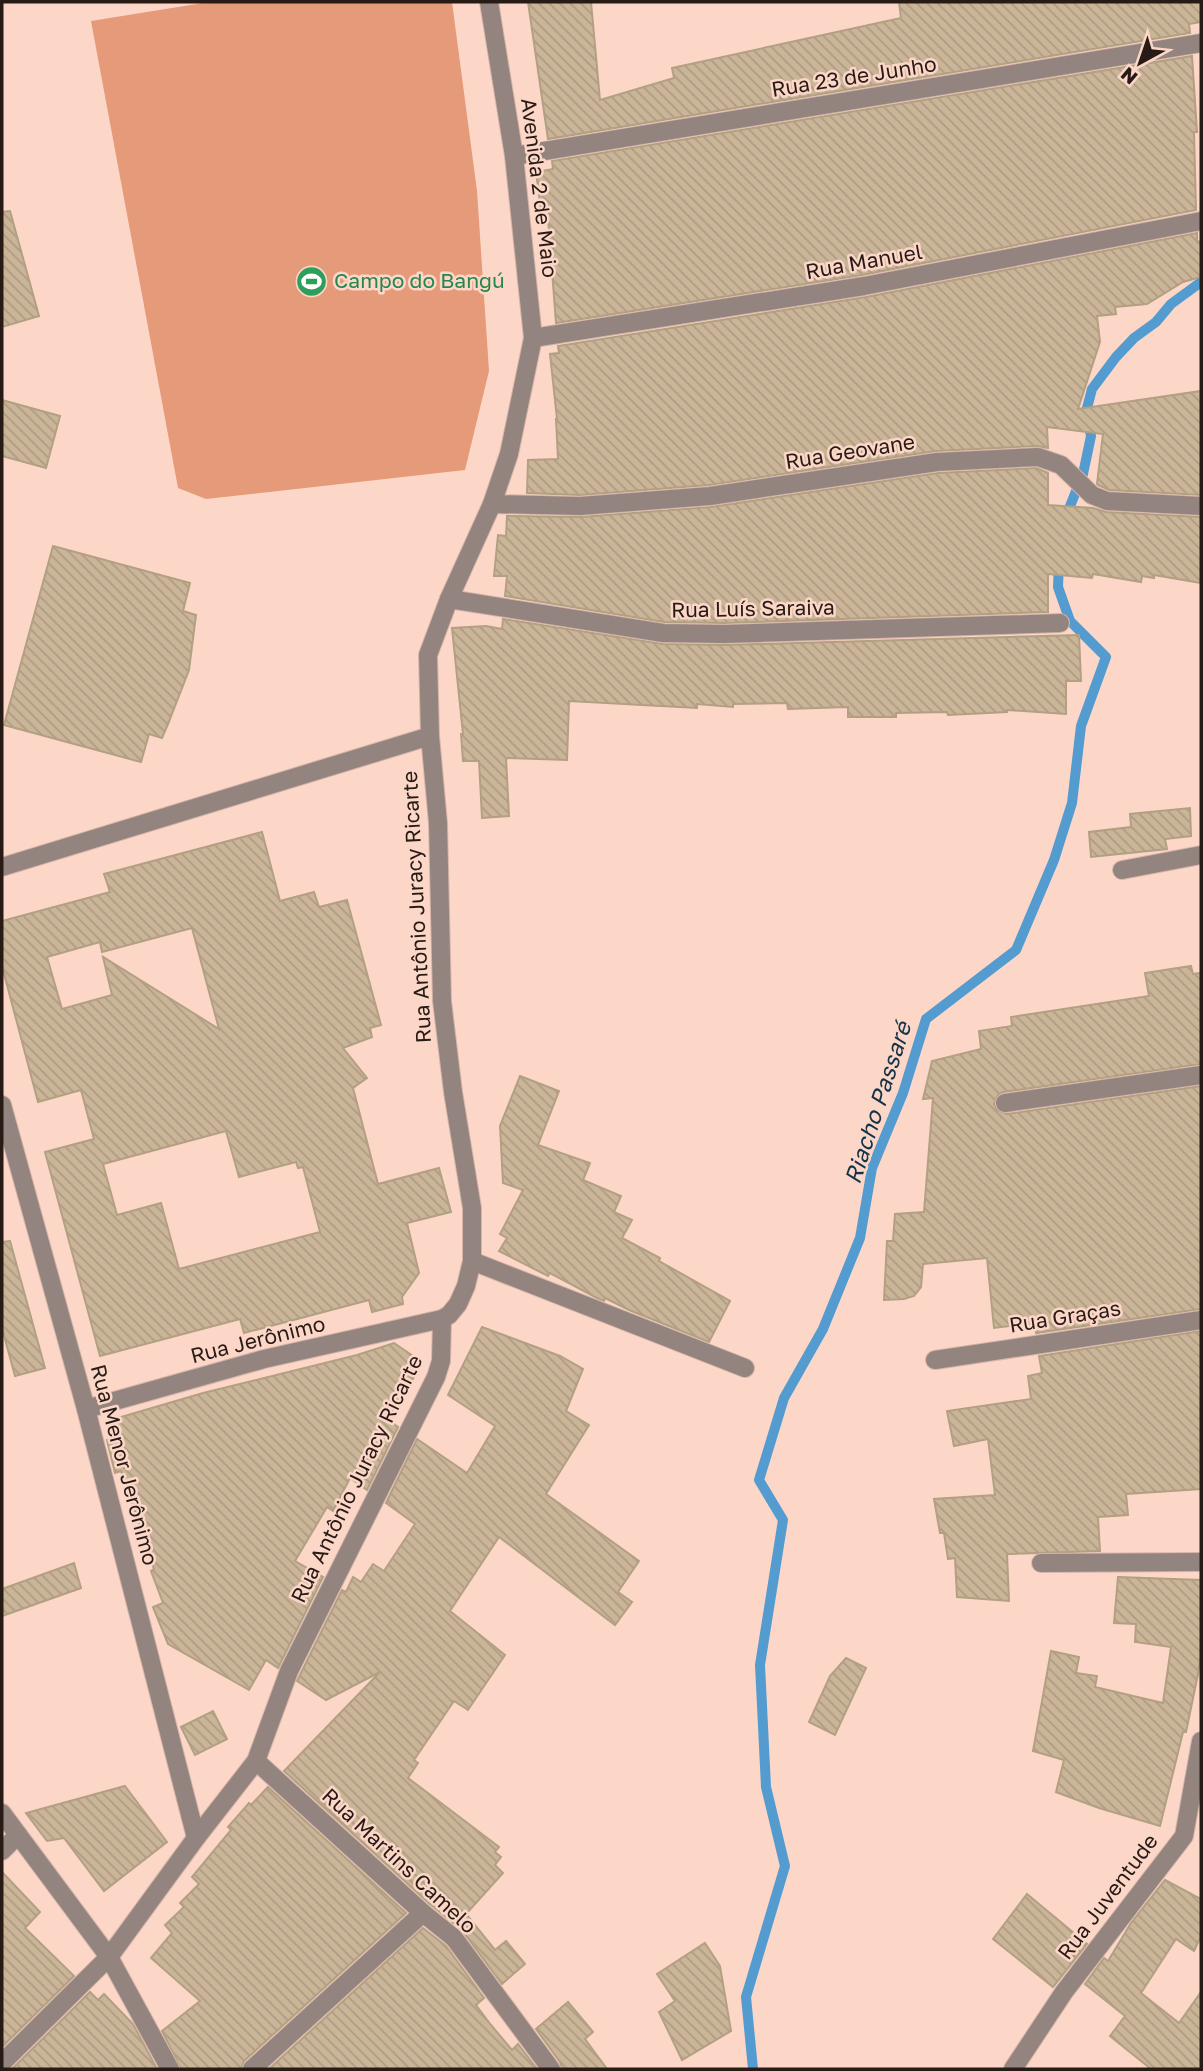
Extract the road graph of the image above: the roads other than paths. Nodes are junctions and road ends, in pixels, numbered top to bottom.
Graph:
1 (489, 2) edge
2 (1196, 44) edge
3 (513, 156) junction
4 (1195, 223) edge
5 (533, 338) junction
6 (492, 504) junction
7 (1201, 506) edge
8 (449, 599) junction
9 (1060, 623) dead end
10 (428, 655) joint
11 (430, 736) junction
12 (1201, 855) edge
13 (2, 867) edge
14 (1122, 870) dead end
15 (1201, 1074) edge
16 (1005, 1103) dead end
17 (2, 1105) edge
18 (472, 1261) junction
19 (442, 1319) junction
20 (1201, 1320) edge
21 (934, 1360) dead end
22 (745, 1368) dead end
23 (86, 1409) junction
24 (1201, 1562) edge
25 (1041, 1563) dead end
26 (1201, 1741) edge
27 (257, 1761) junction
28 (2, 1813) edge
29 (18, 1835) junction
30 (196, 1838) junction
31 (1193, 1838) edge
32 (2, 1851) edge
33 (423, 1913) junction
34 (109, 1957) junction
35 (2, 2063) edge
36 (1013, 2068) edge
37 (170, 2069) edge
38 (252, 2069) edge
39 (551, 2069) edge

1 - 3 street, Avenida 2 de Maio
2 - 3 street, Rua 23 de Junho
3 - 5 street, Avenida 2 de Maio
4 - 5 street, Rua Manuel
5 - 6 street, Avenida 2 de Maio
6 - 7 street, Rua Geovane
6 - 8 street, Avenida 2 de Maio
8 - 9 street, Rua Luís Saraiva
8 - 10 street, Avenida 2 de Maio
10 - 11 street, Rua Antônio Juracy Ricarte
11 - 13 street, Rua Antônio Juracy Ricarte
11 - 18 street, Rua Antônio Juracy Ricarte
12 - 14 street
15 - 16 street
17 - 23 street, Rua Menor Jerônimo
18 - 19 street, Rua Antônio Juracy Ricarte
18 - 22 street
19 - 23 street, Rua Jerônimo
19 - 27 street, Rua Antônio Juracy Ricarte
20 - 21 street, Rua Graças
23 - 30 street, Rua Menor Jerônimo
24 - 25 street
26 - 31 street, Rua Juventude
27 - 30 street, Rua Antônio Juracy Ricarte
27 - 33 street, Rua Martins Camelo
28 - 29 street
29 - 32 street
29 - 34 street
30 - 34 street, Rua Antônio Juracy Ricarte
31 - 36 street, Rua Juventude
33 - 38 street
33 - 39 street, Rua Martins Camelo
34 - 35 street, Rua Antônio Juracy Ricarte
34 - 37 street

